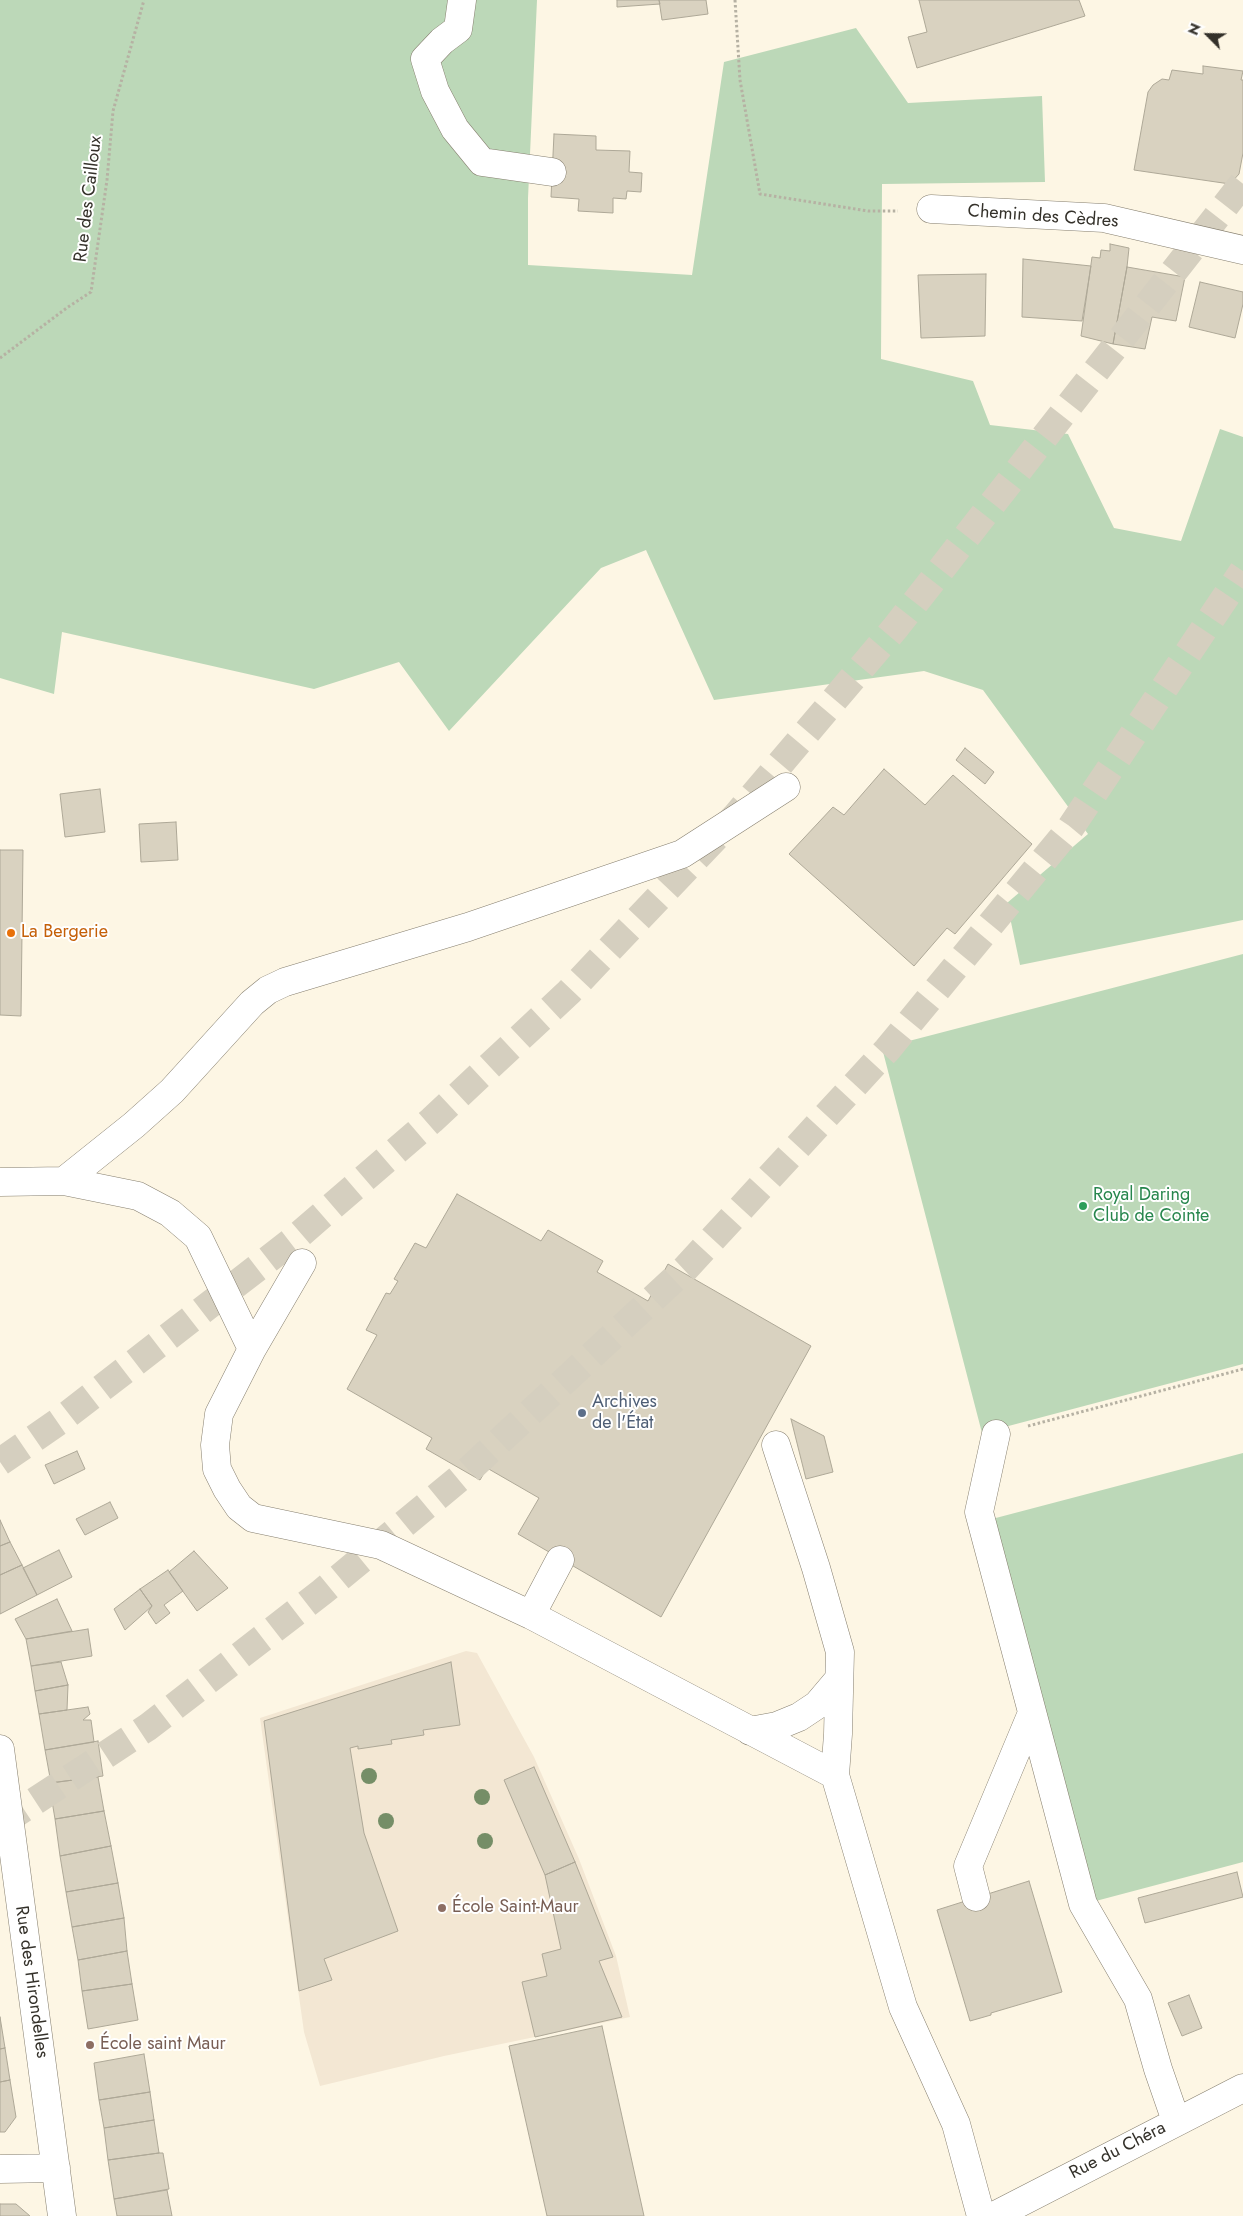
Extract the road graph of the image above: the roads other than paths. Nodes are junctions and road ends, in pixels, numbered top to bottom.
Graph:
1 (462, 0) edge
2 (552, 172) dead end
3 (931, 209) road end
4 (1243, 250) edge
5 (786, 787) dead end
6 (64, 1181) junction
7 (0, 1182) edge
8 (302, 1263) dead end
9 (252, 1350) junction
10 (996, 1434) road end
11 (776, 1445) dead end
12 (560, 1560) dead end
13 (531, 1615) junction
14 (840, 1679) junction
15 (1032, 1713) junction
16 (750, 1731) junction
17 (0, 1749) edge
18 (835, 1775) junction
19 (976, 1897) dead end
20 (1243, 2088) edge
21 (1176, 2121) junction
22 (56, 2168) junction
23 (0, 2169) edge
24 (62, 2216) edge
25 (982, 2216) edge
26 (994, 2216) edge

1 - 2 street
3 - 4 street, Chemin des Cèdres
5 - 6 street
6 - 7 street
6 - 9 street
8 - 9 street
9 - 13 street
10 - 15 street
11 - 14 street
12 - 13 street
13 - 16 street
14 - 16 street
14 - 18 street
15 - 19 street
15 - 21 street
16 - 18 street
17 - 22 street, Rue des Hirondelles
18 - 25 street
20 - 21 street, Rue du Chéra
21 - 26 street, Rue du Chéra
22 - 23 street
22 - 24 street, Rue des Hirondelles

